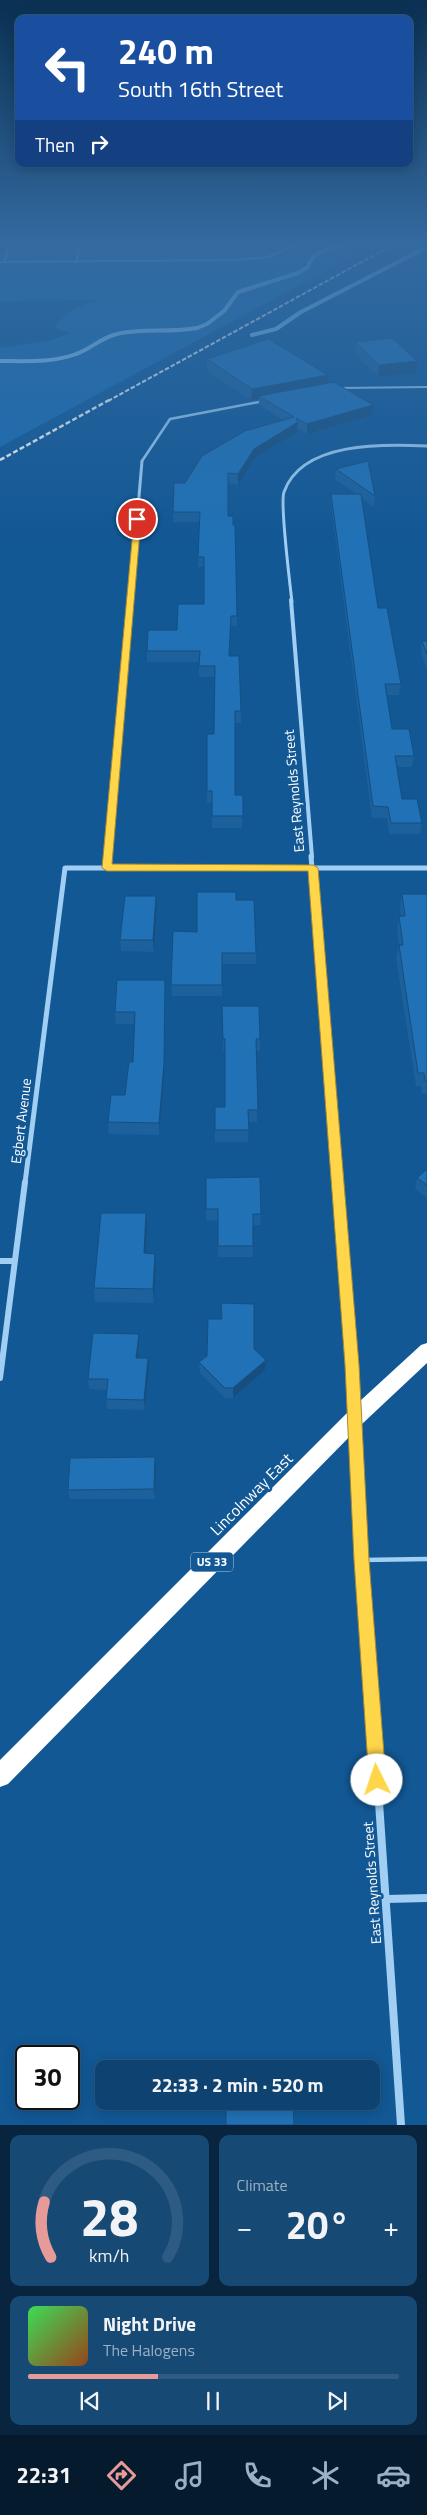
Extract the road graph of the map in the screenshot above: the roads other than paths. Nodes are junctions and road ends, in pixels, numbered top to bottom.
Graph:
1 (427, 387) edge
2 (336, 388) edge
3 (267, 400) edge
4 (427, 446) edge
5 (142, 461) joint
6 (107, 868) junction
7 (313, 868) junction
8 (427, 868) edge
9 (0, 1261) edge
10 (14, 1261) junction
11 (427, 1351) edge
12 (0, 1378) edge
13 (355, 1418) junction
14 (427, 1559) edge
15 (362, 1560) junction
16 (0, 1776) edge
17 (427, 1898) edge
18 (386, 1899) junction
19 (401, 2125) edge

1 - 2 lane
3 - 5 lane
4 - 7 street, East Reynolds Street
5 - 6 street
6 - 7 street
6 - 10 street, Egbert Avenue
7 - 8 street
7 - 13 street, East Reynolds Street
9 - 10 street
10 - 12 street, Egbert Avenue
11 - 13 highway, Lincolnway East / US 33
13 - 15 street, East Reynolds Street
13 - 16 highway, Lincolnway East / US 33
14 - 15 lane
15 - 18 street, East Reynolds Street
17 - 18 street
18 - 19 street, East Reynolds Street

